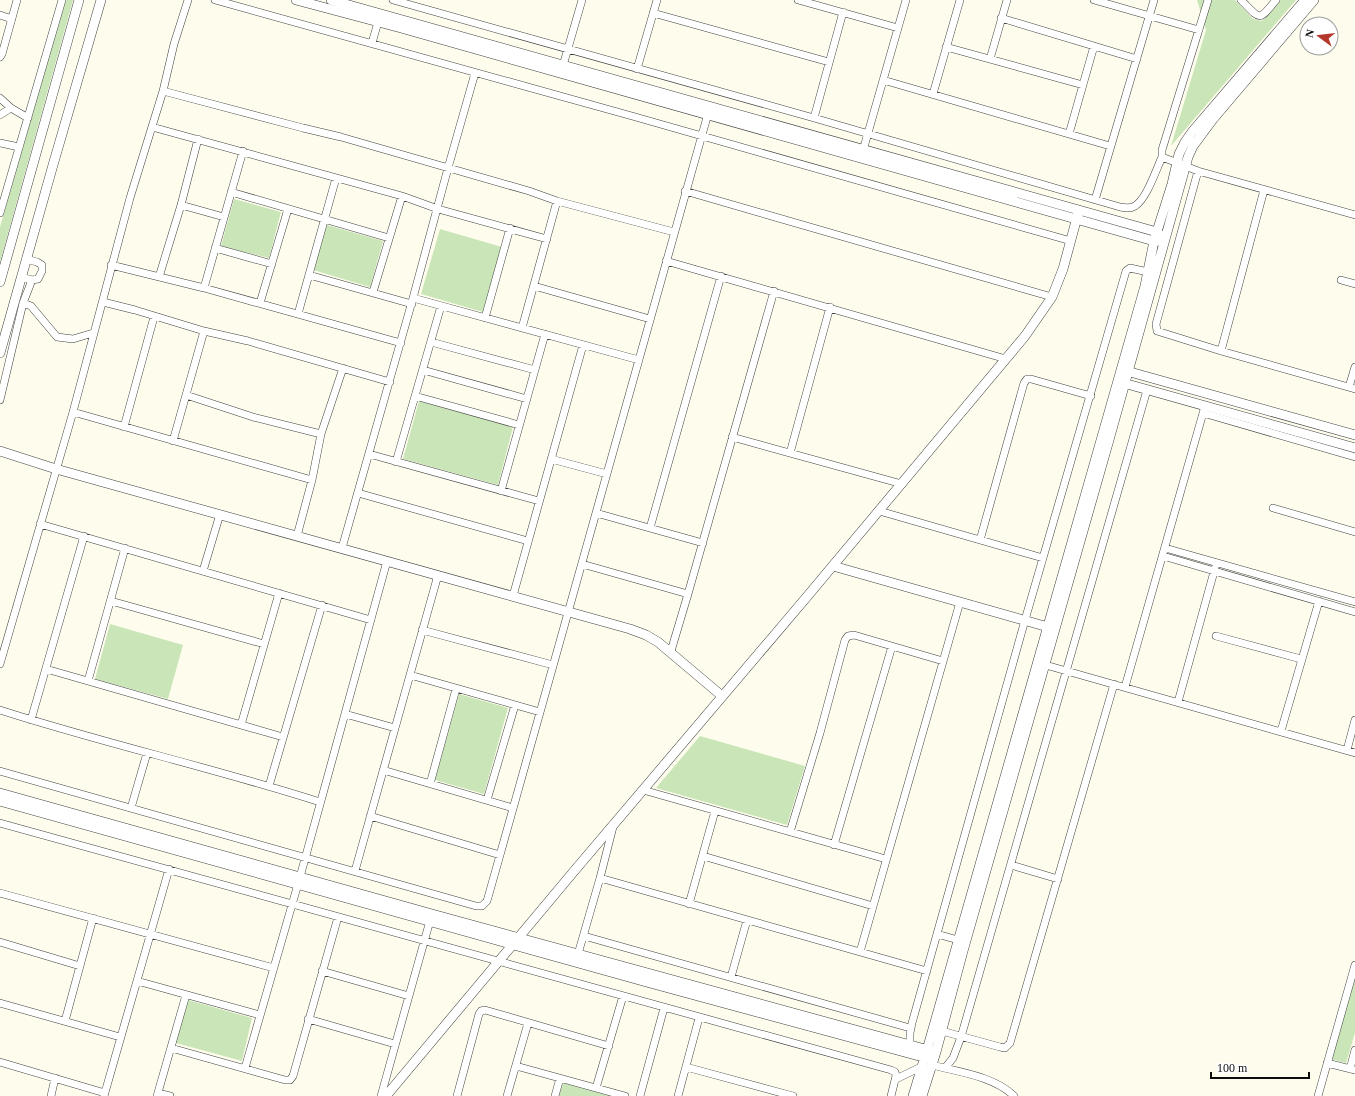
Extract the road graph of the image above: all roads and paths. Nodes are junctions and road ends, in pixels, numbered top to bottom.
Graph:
1 (18, 0) edge
2 (62, 0) edge
3 (79, 0) edge
4 (101, 0) edge
5 (188, 0) edge
6 (215, 0) edge
7 (296, 0) edge
8 (331, 0) edge
9 (393, 0) edge
10 (582, 0) edge
11 (657, 0) edge
12 (798, 0) edge
13 (906, 0) edge
14 (960, 0) edge
15 (1007, 0) edge
16 (1094, 0) edge
17 (1154, 0) edge
18 (1208, 0) edge
19 (1241, 0) edge
20 (1276, 0) edge
21 (1305, 0) edge
22 (1314, 0) edge
23 (409, 2) edge
24 (843, 12) junction
25 (653, 13) junction
26 (0, 15) edge
27 (1149, 16) junction
28 (1002, 18) junction
29 (12, 19) junction
30 (378, 22) junction
31 (898, 28) junction
32 (1199, 30) junction
33 (372, 43) junction
34 (1094, 46) junction
35 (946, 47) junction
36 (568, 50) junction
37 (0, 57) edge
38 (990, 59) junction
39 (1137, 59) junction
40 (829, 62) junction
41 (637, 69) junction
42 (562, 70) junction
43 (475, 73) junction
44 (883, 80) junction
45 (1083, 85) junction
46 (163, 91) junction
47 (933, 94) junction
48 (0, 98) edge
49 (11, 108) junction
50 (708, 111) junction
51 (0, 115) edge
52 (28, 118) junction
53 (814, 118) junction
54 (152, 127) junction
55 (868, 134) junction
56 (1068, 134) junction
57 (701, 136) junction
58 (198, 139) junction
59 (0, 143) edge
60 (1110, 146) junction
61 (19, 147) junction
62 (243, 151) junction
63 (862, 154) junction
64 (1162, 157) junction
65 (1181, 165) junction
66 (448, 168) junction
67 (1198, 171) junction
68 (336, 178) junction
69 (1264, 190) junction
70 (685, 191) junction
71 (231, 192) junction
72 (402, 196) junction
73 (1095, 200) junction
74 (557, 201) junction
75 (181, 205) junction
76 (288, 209) junction
77 (438, 209) junction
78 (1080, 210) junction
79 (0, 213) edge
80 (1355, 215) edge
81 (224, 217) junction
82 (324, 219) junction
83 (1077, 219) junction
84 (510, 228) junction
85 (674, 232) junction
86 (1157, 232) junction
87 (389, 238) junction
88 (547, 239) junction
89 (1164, 240) junction
90 (1071, 241) junction
91 (1154, 241) junction
92 (215, 248) junction
93 (26, 259) junction
94 (666, 261) junction
95 (272, 264) junction
96 (111, 266) junction
97 (1148, 272) junction
98 (309, 275) junction
99 (721, 276) junction
100 (159, 277) junction
101 (21, 278) junction
102 (32, 280) junction
103 (1341, 280) dead end
104 (0, 282) edge
105 (1355, 284) edge
106 (534, 286) junction
107 (204, 288) junction
108 (774, 291) junction
109 (372, 292) junction
110 (1052, 297) junction
111 (412, 301) junction
112 (23, 302) junction
113 (103, 302) junction
114 (260, 303) junction
115 (441, 306) junction
116 (830, 307) junction
117 (298, 314) junction
118 (154, 316) junction
119 (485, 318) junction
120 (650, 319) junction
121 (522, 328) junction
122 (204, 331) junction
123 (93, 333) junction
124 (545, 334) junction
125 (431, 342) junction
126 (401, 343) junction
127 (583, 345) junction
128 (1221, 351) junction
129 (0, 353) edge
130 (1006, 359) junction
131 (639, 360) junction
132 (1355, 367) edge
133 (343, 368) junction
134 (423, 370) junction
135 (535, 370) junction
136 (1124, 370) junction
137 (390, 382) junction
138 (1121, 382) junction
139 (1352, 388) edge
140 (1147, 390) junction
141 (186, 395) junction
142 (415, 396) junction
143 (1091, 396) junction
144 (527, 399) junction
145 (0, 400) edge
146 (1204, 410) junction
147 (73, 412) junction
148 (1290, 417) junction
149 (519, 425) junction
150 (124, 426) junction
151 (1286, 433) junction
152 (320, 434) junction
153 (1355, 435) edge
154 (732, 437) junction
155 (173, 441) junction
156 (1355, 448) edge
157 (0, 451) edge
158 (790, 453) junction
159 (369, 454) junction
160 (1355, 456) edge
161 (551, 459) junction
162 (396, 462) junction
163 (56, 469) junction
164 (607, 474) junction
165 (312, 480) junction
166 (902, 484) junction
167 (501, 491) junction
168 (358, 493) junction
169 (539, 501) junction
170 (1273, 508) dead end
171 (879, 511) junction
172 (596, 513) junction
173 (220, 514) junction
174 (40, 524) junction
175 (650, 528) junction
176 (1355, 532) edge
177 (84, 536) junction
178 (297, 536) junction
179 (980, 540) junction
180 (528, 541) junction
181 (703, 543) junction
182 (125, 548) junction
183 (342, 548) junction
184 (1165, 548) junction
185 (1163, 556) junction
186 (1043, 558) junction
187 (387, 561) junction
188 (1216, 563) junction
189 (582, 564) junction
190 (833, 566) junction
191 (203, 571) junction
192 (1214, 571) junction
193 (438, 575) junction
194 (279, 593) junction
195 (688, 594) junction
196 (513, 596) junction
197 (111, 601) junction
198 (1319, 601) junction
199 (960, 602) junction
200 (1355, 602) edge
201 (322, 605) junction
202 (568, 612) junction
203 (1355, 612) edge
204 (371, 620) junction
205 (1025, 620) junction
206 (1048, 627) junction
207 (422, 630) junction
208 (1216, 636) dead end
209 (264, 644) junction
210 (892, 646) junction
211 (671, 651) junction
212 (1301, 659) junction
213 (943, 661) junction
214 (1041, 663) junction
215 (0, 664) edge
216 (553, 665) junction
217 (46, 669) junction
218 (1066, 672) junction
219 (410, 675) junction
220 (88, 681) junction
221 (1114, 684) junction
222 (1125, 687) junction
223 (456, 688) junction
224 (722, 696) junction
225 (1178, 702) junction
226 (515, 705) junction
227 (0, 710) edge
228 (540, 712) junction
229 (345, 714) junction
230 (31, 720) junction
231 (1355, 720) edge
232 (241, 725) junction
233 (395, 728) junction
234 (1281, 732) junction
235 (283, 737) junction
236 (1347, 750) junction
237 (147, 753) junction
238 (1355, 753) edge
239 (383, 770) junction
240 (0, 771) edge
241 (430, 784) junction
242 (269, 786) junction
243 (643, 790) junction
244 (0, 793) edge
245 (487, 800) junction
246 (0, 801) edge
247 (320, 802) junction
248 (131, 808) junction
249 (514, 808) junction
250 (715, 811) junction
251 (370, 816) junction
252 (0, 823) edge
253 (613, 825) junction
254 (790, 832) junction
255 (834, 844) junction
256 (500, 855) junction
257 (703, 856) junction
258 (305, 857) junction
259 (886, 859) junction
260 (1011, 865) junction
261 (168, 869) junction
262 (355, 871) junction
263 (600, 878) junction
264 (1058, 879) junction
265 (299, 881) junction
266 (0, 893) edge
267 (292, 903) junction
268 (689, 904) junction
269 (873, 906) junction
270 (338, 917) junction
271 (93, 918) junction
272 (431, 918) junction
273 (747, 920) junction
274 (937, 934) junction
275 (150, 935) junction
276 (584, 936) junction
277 (958, 940) junction
278 (424, 941) junction
279 (515, 941) junction
280 (0, 942) edge
281 (860, 952) junction
282 (578, 954) junction
283 (565, 955) junction
284 (499, 961) junction
285 (1355, 965) edge
286 (80, 966) junction
287 (274, 968) junction
288 (322, 971) junction
289 (927, 971) junction
290 (731, 977) junction
291 (137, 981) junction
292 (186, 995) junction
293 (409, 996) junction
294 (623, 996) junction
295 (0, 1003) edge
296 (664, 1008) junction
297 (260, 1015) junction
298 (699, 1018) junction
299 (308, 1019) junction
300 (65, 1021) junction
301 (528, 1023) junction
302 (910, 1028) junction
303 (938, 1030) junction
304 (120, 1037) junction
305 (961, 1037) junction
306 (396, 1044) junction
307 (910, 1045) junction
308 (609, 1046) junction
309 (171, 1048) junction
310 (1355, 1050) edge
311 (930, 1058) junction
312 (0, 1062) edge
313 (1328, 1063) junction
314 (516, 1066) junction
315 (686, 1067) junction
316 (245, 1068) junction
317 (945, 1068) junction
318 (1352, 1069) edge
319 (55, 1078) junction
320 (560, 1078) junction
321 (896, 1079) junction
322 (596, 1088) junction
323 (104, 1094) edge
324 (158, 1094) edge
325 (51, 1096) edge
326 (170, 1096) edge
327 (381, 1096) edge
328 (386, 1096) edge
329 (457, 1096) edge
330 (507, 1096) edge
331 (555, 1096) edge
332 (625, 1096) edge
333 (640, 1096) edge
334 (678, 1096) edge
335 (793, 1096) edge
336 (890, 1096) edge
337 (913, 1096) edge
338 (922, 1096) edge
339 (1014, 1096) edge
340 (1318, 1096) edge

1 - 29 street
2 - 52 street
3 - 104 street
4 - 93 street
5 - 46 street
6 - 33 street
7 - 30 street
8 - 42 street
9 - 23 street
10 - 36 street
11 - 25 street
12 - 24 street
13 - 31 street
14 - 35 street
15 - 28 street
16 - 27 street
17 - 27 street
18 - 32 street
19 - 20 street
21 - 65 street
22 - 65 street
23 - 36 street
24 - 31 street
24 - 40 street
25 - 40 street
25 - 41 street
26 - 29 street
27 - 32 street
27 - 39 street
28 - 34 street
28 - 38 street
29 - 37 street
30 - 33 street
30 - 42 street
31 - 44 street
32 - 64 street
33 - 43 street
34 - 39 street
34 - 45 street
35 - 38 street
35 - 47 street
36 - 41 street
36 - 42 street
38 - 45 street
39 - 60 street
40 - 53 street
41 - 53 street
42 - 50 street
43 - 57 street
43 - 66 street
44 - 47 street
44 - 55 street
45 - 56 street
46 - 54 street
46 - 66 street
47 - 56 street
48 - 49 street
49 - 51 street
49 - 52 street
50 - 57 street
50 - 63 street
52 - 61 street
53 - 55 street
54 - 58 street
54 - 96 street
55 - 63 street
55 - 73 street
56 - 60 street
57 - 70 street
57 - 90 street
58 - 62 street
58 - 75 street
59 - 61 street
60 - 73 street
61 - 79 street
62 - 68 street
62 - 71 street
63 - 78 street
63 - 83 street
64 - 65 street
64 - 73 street
65 - 67 street
65 - 86 street
65 - 89 street
66 - 74 street
66 - 77 street
67 - 69 street
67 - 128 street
68 - 72 street
68 - 82 street
69 - 80 street
69 - 128 street
70 - 85 street
70 - 110 street
71 - 76 street
71 - 81 street
72 - 77 street
72 - 87 street
74 - 85 street
74 - 88 street
75 - 81 street
75 - 100 street
76 - 82 street
76 - 95 street
77 - 84 street
77 - 111 street
78 - 83 street
78 - 86 street
81 - 92 street
82 - 87 street
82 - 98 street
83 - 90 street
83 - 91 street
84 - 88 street
84 - 119 street
85 - 94 street
86 - 89 street
86 - 91 street
87 - 109 street
88 - 106 street
89 - 91 street
89 - 136 street
90 - 110 street
91 - 97 street
92 - 95 street
92 - 107 street
93 - 101 street
93 - 102 street
94 - 99 street
94 - 120 street
95 - 114 street
96 - 100 street
96 - 113 street
97 - 136 street
97 - 143 street
98 - 109 street
98 - 117 street
99 - 108 street
99 - 175 street
100 - 107 street
101 - 102 street
101 - 129 street
102 - 112 street
103 - 105 street
106 - 120 street
106 - 121 street
107 - 114 street
108 - 116 street
108 - 154 street
109 - 111 street
110 - 130 street
111 - 115 street
111 - 126 street
112 - 123 street
112 - 145 street
113 - 118 street
113 - 123 street
114 - 117 street
115 - 119 street
115 - 125 street
116 - 130 street
116 - 158 street
117 - 126 street
118 - 122 street
118 - 150 street
119 - 121 street
120 - 131 street
121 - 124 street
122 - 133 street
122 - 141 street
123 - 147 street
124 - 127 street
124 - 135 street
125 - 134 street
125 - 135 street
126 - 137 street
127 - 131 street
127 - 161 street
128 - 139 street
130 - 166 street
131 - 164 street
132 - 139 street
133 - 137 street
133 - 152 street
134 - 142 street
134 - 144 street
135 - 144 street
136 - 138 street
136 - 148 street
137 - 159 street
138 - 140 street
138 - 206 street
138 - 214 street
140 - 146 street
140 - 218 street
141 - 152 street
141 - 155 street
142 - 149 street
142 - 162 street
143 - 179 street
143 - 186 street
144 - 149 street
146 - 151 street
146 - 184 street
147 - 150 street
147 - 163 street
148 - 151 street
148 - 153 street
149 - 167 street
150 - 155 street
151 - 156 street
151 - 160 street
152 - 165 street
154 - 158 street
154 - 181 street
155 - 165 street
157 - 163 street
158 - 166 street
159 - 162 street
159 - 168 street
161 - 164 street
161 - 169 street
162 - 167 street
163 - 173 street
163 - 174 street
164 - 172 street
165 - 178 street
166 - 171 street
167 - 169 street
168 - 180 street
168 - 183 street
169 - 180 street
170 - 176 street
171 - 179 street
171 - 190 street
172 - 175 street
172 - 189 street
173 - 178 street
173 - 191 street
174 - 177 street
174 - 215 street
175 - 181 street
177 - 182 street
177 - 217 street
178 - 183 street
179 - 186 street
180 - 196 street
181 - 195 street
182 - 191 street
182 - 197 street
183 - 187 street
184 - 185 street
184 - 188 street
185 - 192 street
185 - 222 street
186 - 205 street
187 - 193 street
187 - 204 street
188 - 192 street
188 - 200 street
189 - 195 street
189 - 202 street
190 - 199 street
190 - 224 street
191 - 194 street
192 - 198 street
192 - 225 street
193 - 196 street
193 - 207 street
194 - 201 street
194 - 209 street
195 - 211 street
196 - 202 street
197 - 209 street
197 - 220 street
198 - 203 street
198 - 212 street
199 - 205 street
199 - 213 street
201 - 204 street
201 - 235 street
202 - 211 street
202 - 216 street
204 - 229 street
205 - 206 street
205 - 274 street
206 - 214 street
207 - 216 street
207 - 219 street
208 - 212 street
209 - 232 street
210 - 213 street
210 - 254 street
210 - 255 street
211 - 224 street
212 - 234 street
213 - 259 street
214 - 218 street
214 - 277 street
214 - 303 street
216 - 228 street
217 - 220 street
217 - 230 street
218 - 221 street
218 - 260 street
219 - 223 street
219 - 233 street
220 - 232 street
221 - 222 street
221 - 264 street
222 - 225 street
223 - 226 street
223 - 241 street
224 - 243 street
225 - 234 street
226 - 228 street
226 - 245 street
227 - 230 street
228 - 249 street
229 - 233 street
229 - 247 street
230 - 237 street
231 - 236 street
232 - 235 street
233 - 239 street
234 - 236 street
235 - 242 street
236 - 238 street
237 - 242 street
237 - 248 street
239 - 241 street
239 - 251 street
240 - 248 street
241 - 245 street
242 - 247 street
243 - 250 street
243 - 253 street
244 - 265 street
245 - 249 street
246 - 265 street
247 - 258 street
248 - 258 street
249 - 256 street
250 - 254 street
250 - 257 street
251 - 256 street
251 - 262 street
252 - 261 street
253 - 263 street
253 - 279 street
254 - 255 street
255 - 259 street
256 - 262 street
257 - 268 street
257 - 269 street
258 - 262 street
258 - 265 street
259 - 269 street
260 - 264 street
260 - 305 street
261 - 267 street
261 - 275 street
263 - 268 street
263 - 276 street
264 - 305 street
265 - 267 street
265 - 272 street
266 - 271 street
267 - 270 street
267 - 287 street
268 - 273 street
269 - 281 street
270 - 278 street
270 - 288 street
271 - 275 street
271 - 286 street
272 - 278 street
272 - 279 street
273 - 281 street
273 - 290 street
274 - 277 street
274 - 289 street
275 - 287 street
275 - 291 street
276 - 282 street
276 - 290 street
277 - 303 street
278 - 284 street
278 - 293 street
279 - 283 street
279 - 284 street
280 - 286 street
281 - 289 street
282 - 283 street
282 - 307 street
283 - 311 street
284 - 294 street
284 - 328 street
285 - 313 street
286 - 300 street
287 - 297 street
288 - 293 street
288 - 299 street
289 - 302 street
290 - 302 street
291 - 292 street
291 - 304 street
292 - 297 street
292 - 309 street
293 - 306 street
294 - 296 street
294 - 308 street
295 - 300 street
296 - 298 street
296 - 333 street
297 - 316 street
298 - 315 street
298 - 321 street
299 - 306 street
299 - 316 street
300 - 304 street
301 - 308 street
301 - 314 street
301 - 329 street
302 - 307 street
303 - 305 street
303 - 311 street
304 - 323 street
305 - 317 street
306 - 327 street
307 - 311 street
308 - 322 street
309 - 316 street
309 - 324 street
310 - 318 street
311 - 317 street
311 - 321 street
311 - 337 street
311 - 338 street
312 - 319 street
313 - 318 street
313 - 340 street
314 - 320 street
314 - 330 street
315 - 334 street
315 - 335 street
317 - 339 street
319 - 323 street
319 - 325 street
320 - 322 street
320 - 331 street
321 - 336 street
322 - 332 street
324 - 326 street

